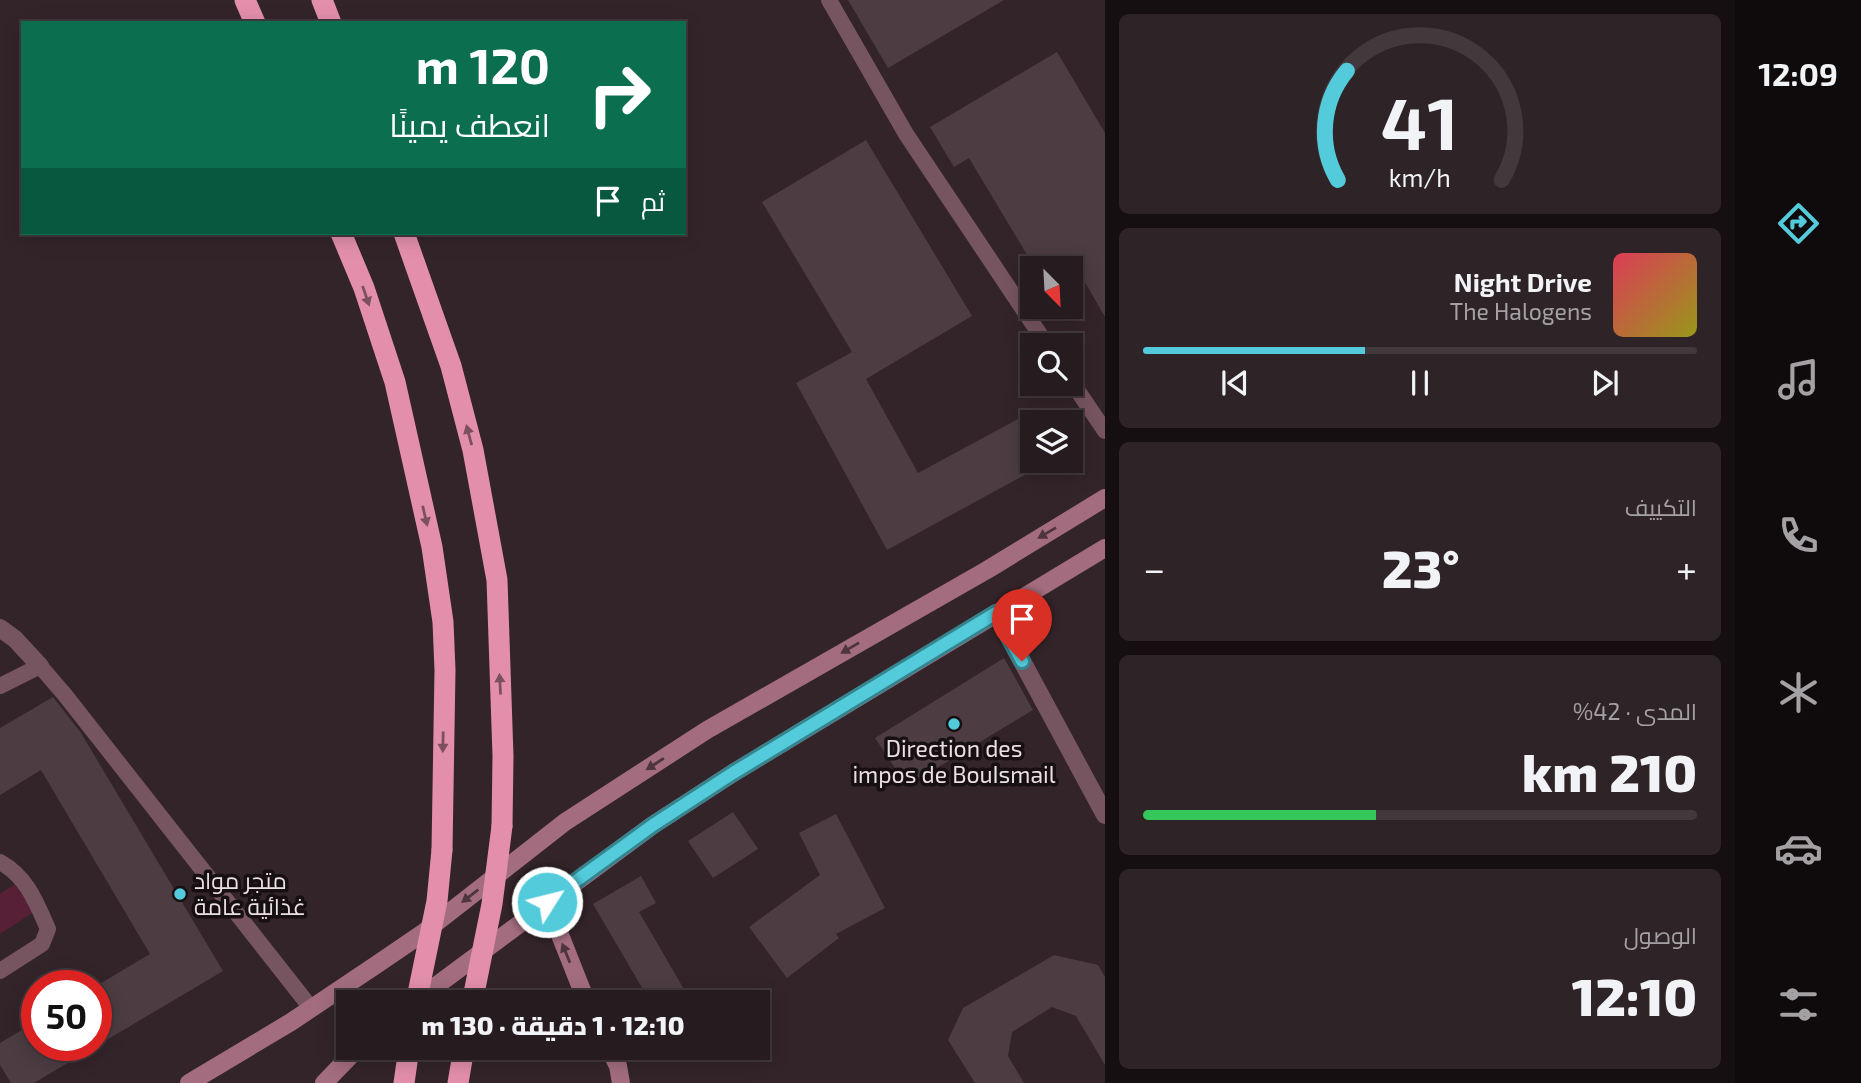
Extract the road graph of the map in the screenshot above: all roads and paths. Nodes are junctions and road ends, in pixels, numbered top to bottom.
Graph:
1 (245, 0) edge
2 (322, 0) edge
3 (829, 0) edge
4 (254, 21) edge
5 (330, 21) edge
6 (342, 235) edge
7 (405, 235) edge
8 (1039, 333) edge
9 (1081, 396) edge
10 (1105, 431) edge
11 (1105, 498) edge
12 (1105, 548) edge
13 (996, 613) junction
14 (0, 628) edge
15 (40, 666) junction
16 (0, 686) edge
17 (1103, 807) edge
18 (0, 862) edge
19 (547, 902) junction
20 (0, 971) edge
21 (418, 990) edge
22 (432, 990) edge
23 (475, 990) edge
24 (582, 990) edge
25 (311, 1009) junction
26 (346, 1060) edge
27 (407, 1060) edge
28 (462, 1060) edge
29 (615, 1060) edge
30 (190, 1083) edge
31 (324, 1083) edge
32 (404, 1083) edge
33 (458, 1083) edge
34 (621, 1083) edge

1 - 4 highway
2 - 5 highway
3 - 8 lane
6 -> 21 highway, bridge
23 -> 7 highway, bridge
9 - 10 lane
11 -> 25 main road
12 - 13 main road
13 - 17 street
13 - 19 main road
14 - 15 street
15 - 16 lane
15 - 25 lane
18 - 20 lane
19 - 22 main road
24 -> 19 main road
25 - 30 main road
26 - 31 main road
27 - 32 highway
28 - 33 highway
29 - 34 main road

